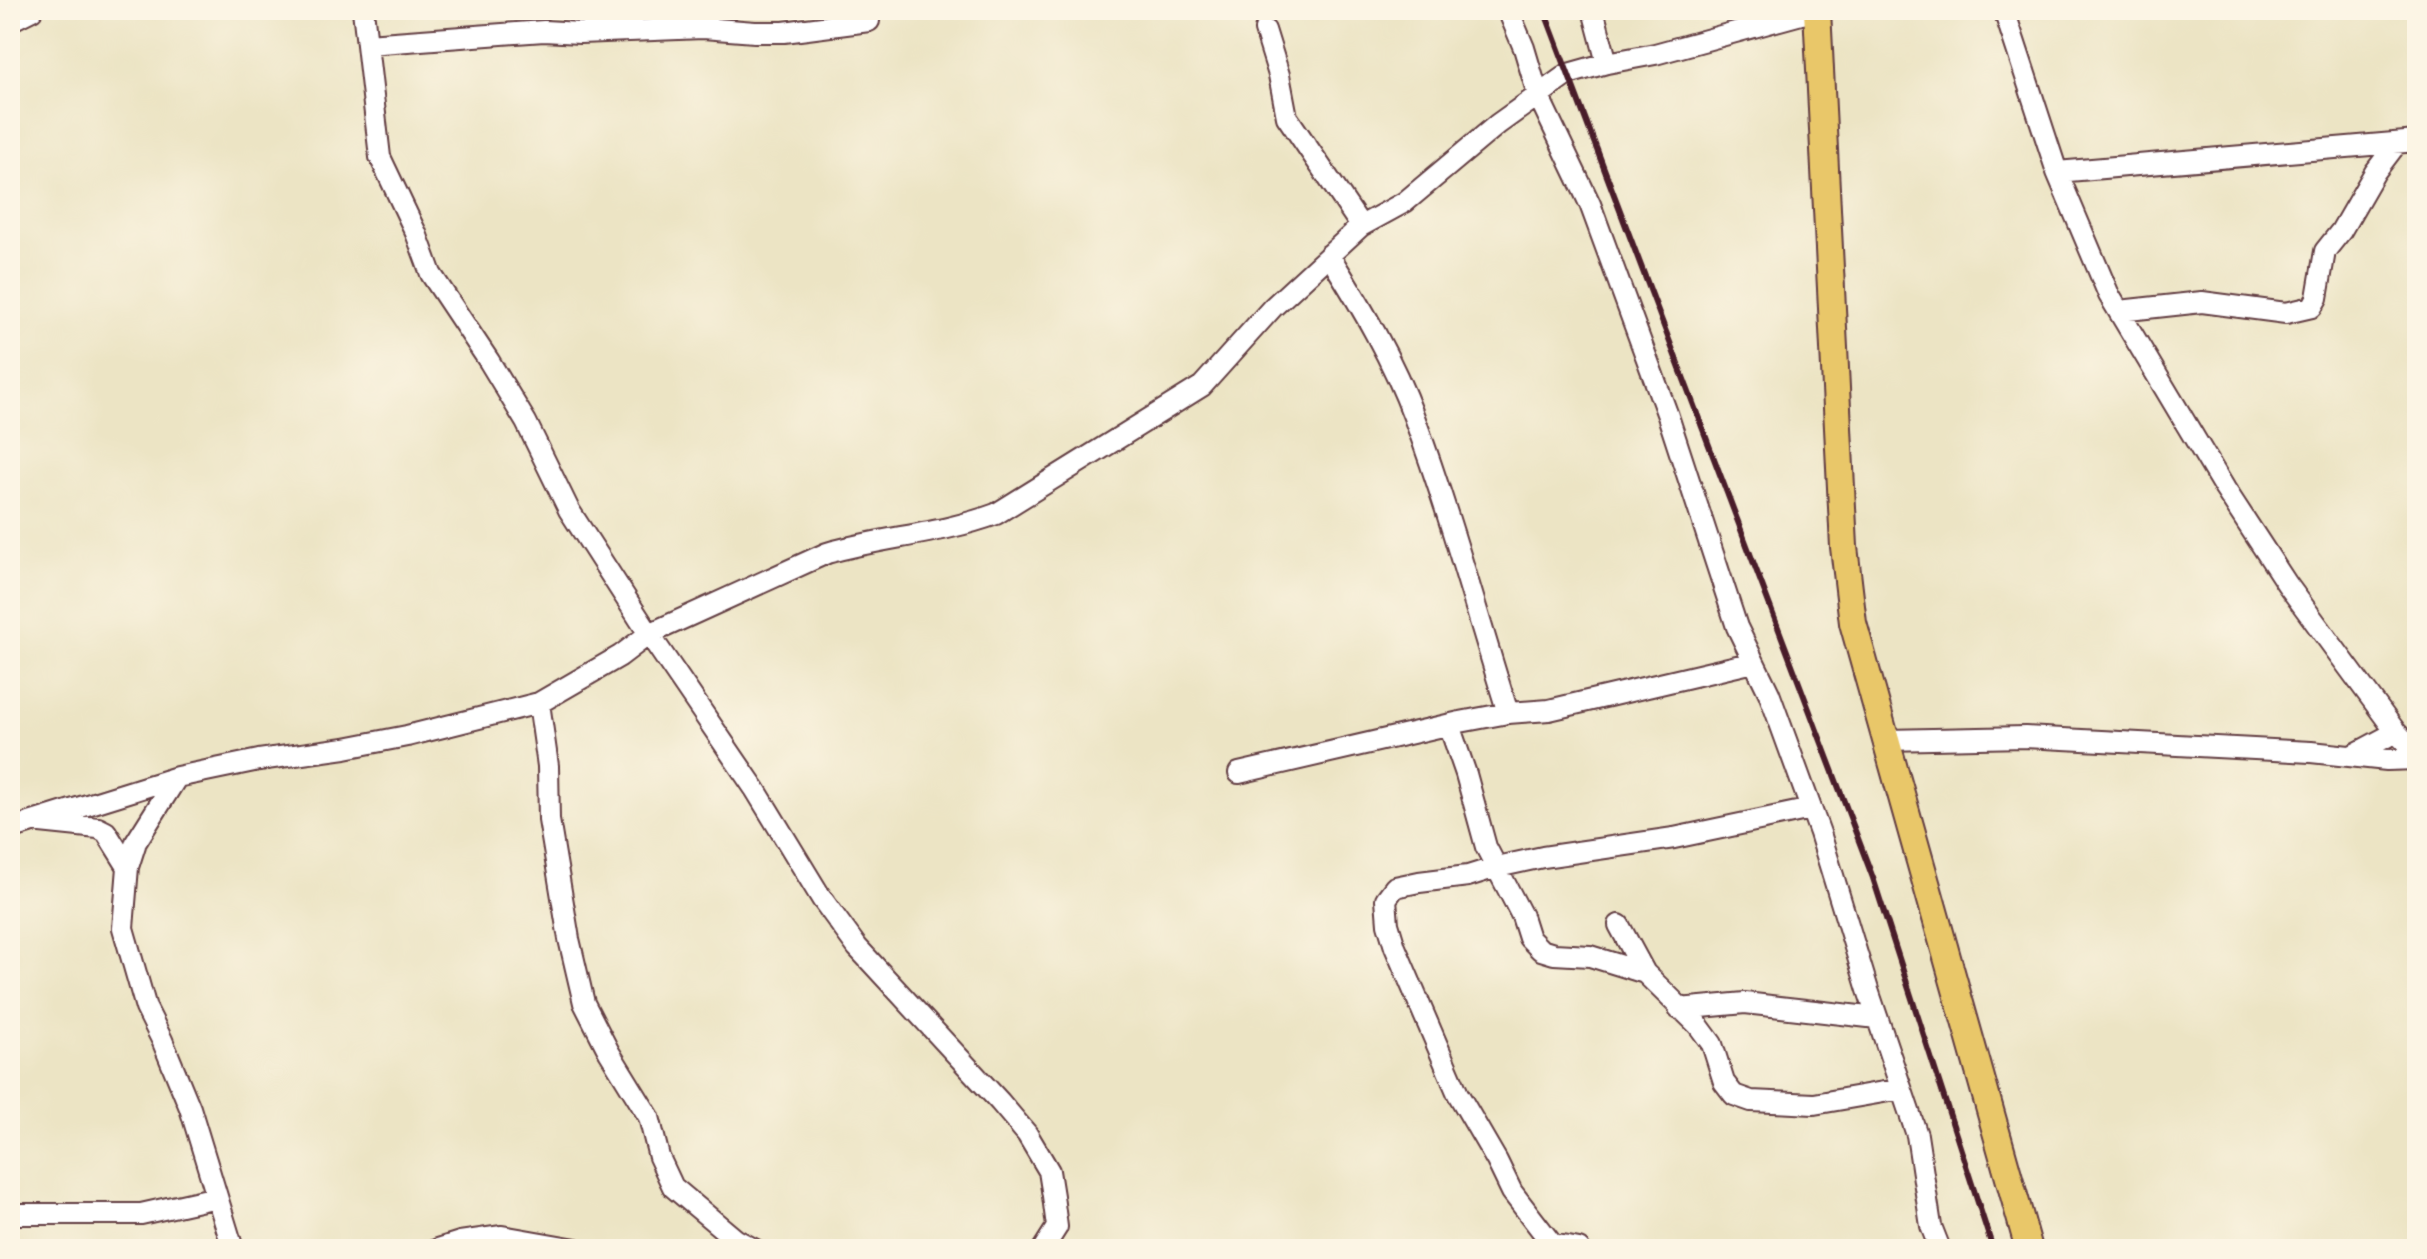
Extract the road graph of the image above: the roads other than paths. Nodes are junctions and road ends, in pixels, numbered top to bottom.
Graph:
1 (32, 10) edge
2 (363, 10) edge
3 (1508, 10) edge
4 (1593, 10) edge
5 (1816, 10) edge
6 (2004, 10) edge
7 (10, 21) edge
8 (869, 21) dead end
9 (1265, 30) dead end
10 (367, 44) junction
11 (1607, 63) junction
12 (1538, 95) junction
13 (2407, 142) edge
14 (2057, 172) junction
15 (1361, 226) junction
16 (1329, 255) junction
17 (2119, 311) junction
18 (649, 634) junction
19 (1754, 662) junction
20 (539, 703) junction
21 (1508, 713) junction
22 (1449, 725) junction
23 (2396, 732) junction
24 (1886, 740) junction
25 (2351, 756) junction
26 (2417, 756) edge
27 (1239, 773) dead end
28 (177, 777) junction
29 (1811, 809) junction
30 (35, 821) junction
31 (10, 829) edge
32 (128, 867) junction
33 (1497, 867) junction
34 (1619, 925) dead end
35 (1645, 973) junction
36 (1679, 1009) junction
37 (1877, 1018) junction
38 (1901, 1089) junction
39 (217, 1197) junction
40 (10, 1214) edge
41 (233, 1249) edge
42 (438, 1249) edge
43 (576, 1249) edge
44 (754, 1249) edge
45 (1043, 1249) edge
46 (1579, 1249) edge
47 (1940, 1249) edge
48 (2029, 1249) edge

1 - 7 street
2 - 10 street
3 - 12 street
4 - 11 street
5 - 11 street
5 - 24 main road
6 - 14 street
8 - 10 street
9 - 15 street
10 - 18 street
11 - 12 street
12 - 15 street
12 - 19 street
13 - 14 street
13 - 17 street
14 - 17 street
15 - 16 street
16 - 18 street
16 - 21 street
17 - 23 street
18 - 20 street
18 - 45 street
19 - 21 street
19 - 29 street
20 - 28 street
20 - 44 street
21 - 22 street
22 - 27 street
22 - 33 street
23 - 25 street
23 - 26 street
24 - 25 street
24 - 48 main road
25 - 26 street
28 - 30 street
28 - 32 street
29 - 33 street
29 - 37 street
30 - 31 street
30 - 32 street
32 - 39 street
33 - 35 street
33 - 46 street
34 - 35 street
35 - 36 street
36 - 37 street
36 - 38 street
37 - 38 street
38 - 47 street
39 - 40 street
39 - 41 street
42 - 43 street

